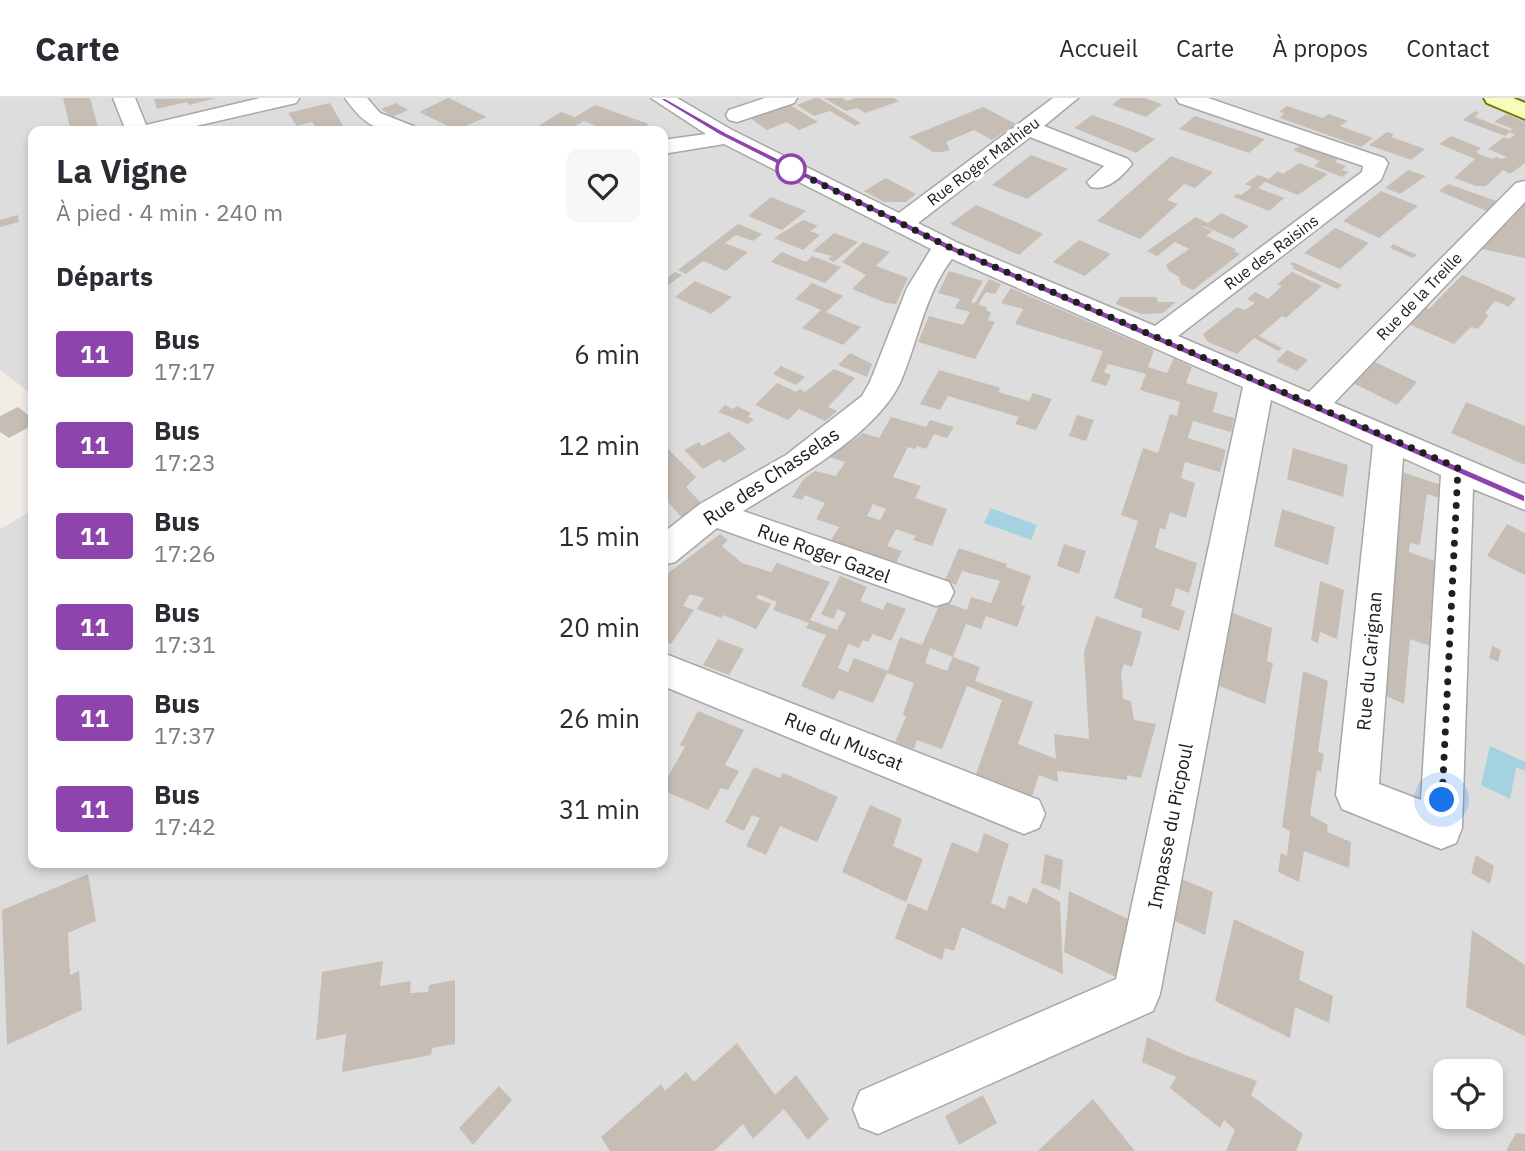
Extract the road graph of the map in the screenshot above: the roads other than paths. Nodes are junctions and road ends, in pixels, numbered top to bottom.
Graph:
1 (124, 98) edge
2 (288, 98) edge
3 (356, 98) edge
4 (662, 98) edge
5 (786, 98) edge
6 (1067, 98) edge
7 (1187, 98) edge
8 (1495, 98) edge
9 (1525, 112) edge
10 (731, 125) junction
11 (135, 126) edge
12 (169, 126) edge
13 (392, 126) edge
14 (1026, 127) junction
15 (668, 146) edge
16 (1099, 182) dead end
17 (1525, 188) edge
18 (900, 224) junction
19 (949, 247) junction
20 (1159, 337) junction
21 (1259, 382) junction
22 (1314, 405) junction
23 (1389, 437) junction
24 (1458, 468) junction
25 (1525, 498) edge
26 (712, 513) junction
27 (668, 548) edge
28 (936, 592) dead end
29 (668, 671) edge
30 (1024, 814) dead end
31 (878, 1110) dead end

1 - 11 street
2 - 12 street
3 - 13 street
4 - 10 street
5 - 10 street
6 - 14 street, Rue Roger Mathieu
7 - 20 street, Rue des Raisins
8 - 9 street
10 - 15 street
10 - 18 street
14 - 16 street
14 - 18 street, Rue Roger Mathieu
17 - 22 street, Rue de la Treille
18 - 19 street
19 - 20 street
19 - 26 street, Rue des Chasselas
20 - 21 street
21 - 22 street
21 - 31 street, Impasse du Picpoul
22 - 23 street
23 - 24 street
23 - 24 street, Rue du Carignan
24 - 25 street
26 - 27 street, Rue des Chasselas
26 - 28 street, Rue Roger Gazel
29 - 30 street, Rue du Muscat

